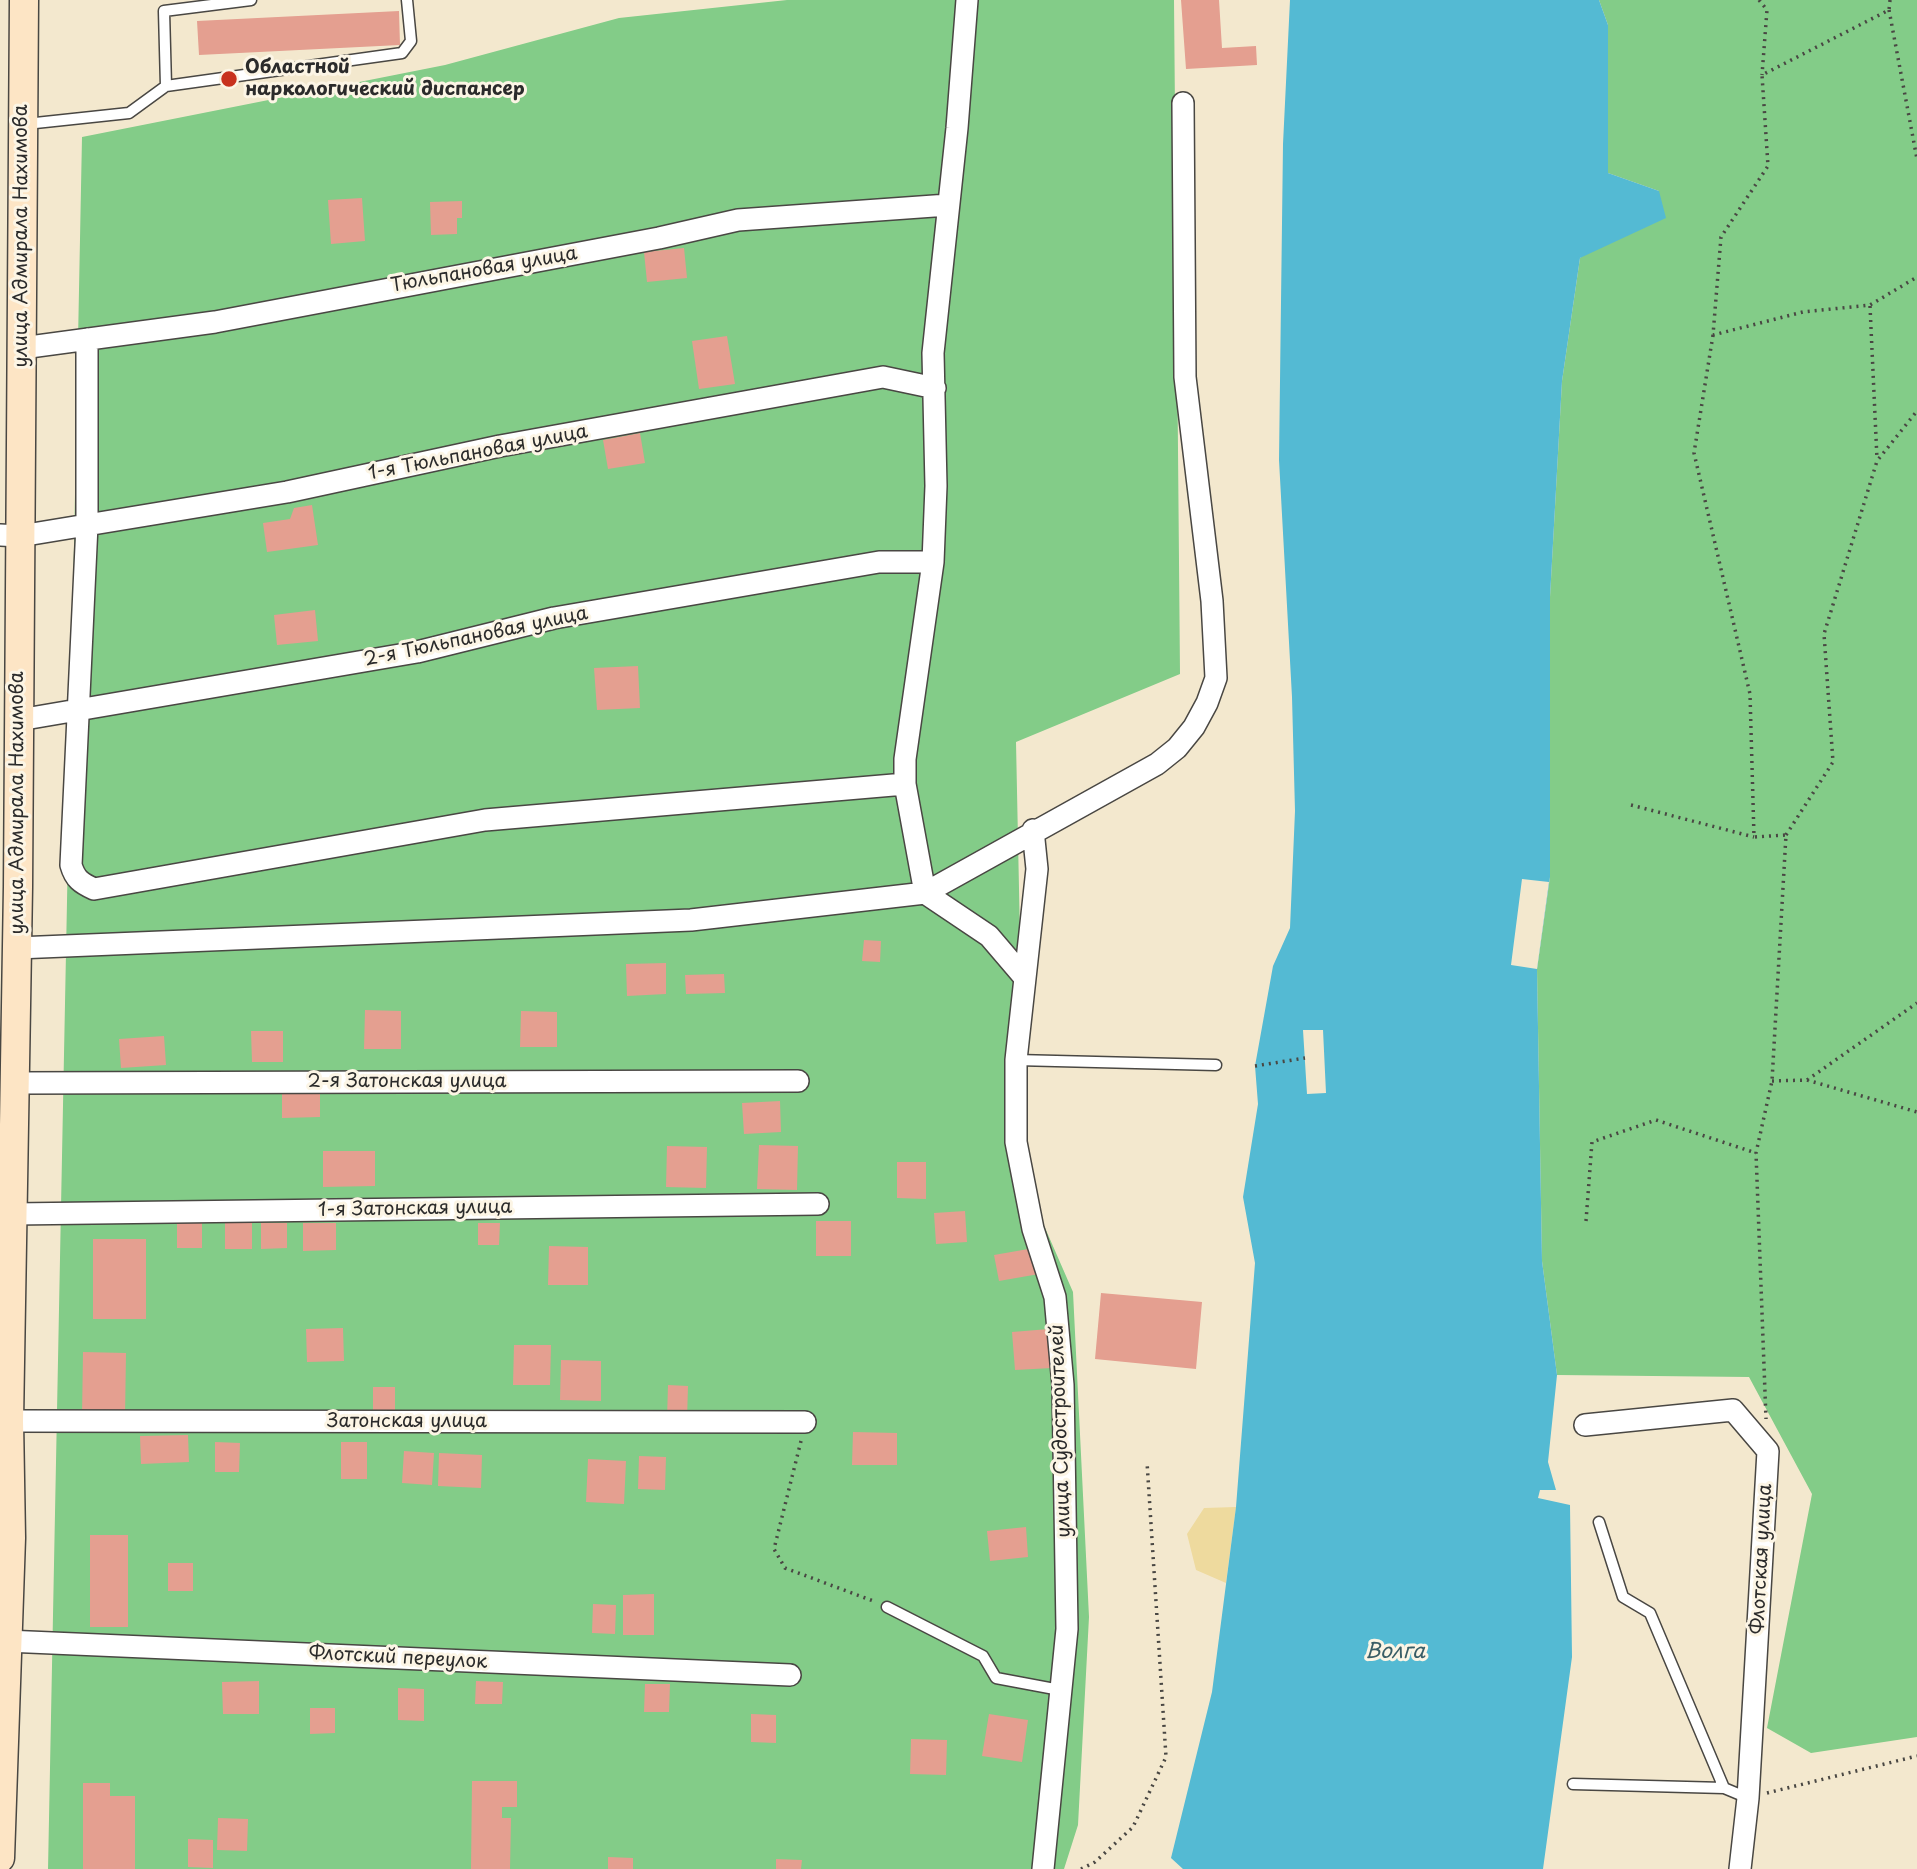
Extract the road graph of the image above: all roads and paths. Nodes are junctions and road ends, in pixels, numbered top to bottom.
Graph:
1 (24, 0) edge
2 (251, 0) edge
3 (407, 0) edge
4 (967, 0) edge
5 (1759, 0) edge
6 (1890, 0) edge
7 (1889, 10) junction
8 (1762, 75) junction
9 (166, 86) junction
10 (1183, 103) dead end
11 (23, 124) junction
12 (1917, 159) edge
13 (948, 205) junction
14 (1917, 277) edge
15 (1870, 305) junction
16 (1713, 335) junction
17 (87, 339) junction
18 (22, 348) junction
19 (935, 388) junction
20 (1917, 411) edge
21 (1877, 461) junction
22 (86, 525) junction
23 (10, 536) edge
24 (933, 562) junction
25 (76, 711) junction
26 (19, 720) junction
27 (905, 784) junction
28 (1631, 805) dead end
29 (1033, 830) junction
30 (1786, 835) junction
31 (1754, 837) junction
32 (925, 892) junction
33 (11, 943) edge
34 (1024, 977) junction
35 (1917, 1003) edge
36 (1305, 1058) dead end
37 (1016, 1060) junction
38 (1216, 1065) dead end
39 (1255, 1066) dead end
40 (1807, 1080) junction
41 (798, 1081) dead end
42 (1772, 1081) junction
43 (15, 1083) junction
44 (1917, 1112) edge
45 (7, 1142) edge
46 (1756, 1153) junction
47 (818, 1204) dead end
48 (13, 1214) junction
49 (1587, 1221) dead end
50 (9, 1421) junction
51 (805, 1422) joint
52 (1585, 1425) dead end
53 (1768, 1451) junction
54 (1147, 1462) dead end
55 (1598, 1522) dead end
56 (5, 1538) edge
57 (887, 1607) joint
58 (6, 1641) junction
59 (790, 1675) dead end
60 (1060, 1690) junction
61 (1917, 1756) edge
62 (1573, 1784) dead end
63 (1724, 1787) junction
64 (1748, 1798) junction
65 (0, 1858) edge
66 (1043, 1869) edge
67 (1081, 1869) edge
68 (1740, 1869) edge

1 - 11 main road, улица Адмирала Нахимова
2 - 9 lane
3 - 9 lane
4 - 13 street
5 - 8 path
6 - 7 path
7 - 8 path
7 - 12 path
8 - 16 path
9 - 11 lane
10 - 29 street
11 - 18 main road, улица Адмирала Нахимова
13 - 17 street, Тюльпановая улица
13 - 19 street
14 - 15 path
15 - 16 path
15 - 21 path
16 - 31 path
17 - 18 street, Тюльпановая улица
17 - 22 street
18 - 23 main road, улица Адмирала Нахимова
19 - 22 street, 1-я Тюльпановая улица
19 - 24 street
20 - 21 path
21 - 30 path
22 - 23 street, 1-я Тюльпановая улица
22 - 25 street
23 - 26 main road, улица Адмирала Нахимова
24 - 25 street, 2-я Тюльпановая улица
24 - 27 street
25 - 26 street, 2-я Тюльпановая улица
25 - 27 street
26 - 33 main road, улица Адмирала Нахимова
27 - 32 street
28 - 31 path
29 - 32 street
29 - 34 street, улица Судостроителей
30 - 31 path
30 - 42 path
32 - 33 street
32 - 34 street
33 - 43 main road, улица Адмирала Нахимова
34 - 37 street, улица Судостроителей
35 - 40 path
36 - 39 path
37 - 38 lane
37 - 60 street, улица Судостроителей
40 - 42 path
40 - 44 path
41 - 43 street, 2-я Затонская улица
42 - 46 path
43 - 45 main road, улица Адмирала Нахимова
45 - 48 main road, улица Адмирала Нахимова
46 - 49 path
46 - 53 path
47 - 48 street, 1-я Затонская улица
48 - 50 main road, улица Адмирала Нахимова
50 - 51 street, Затонская улица
50 - 56 main road, улица Адмирала Нахимова
51 - 57 path
52 - 53 street
53 - 64 street, Флотская улица
54 - 67 path
55 - 63 lane
56 - 58 main road, улица Адмирала Нахимова
57 - 60 lane
58 - 59 street, Флотский переулок
58 - 65 main road, улица Адмирала Нахимова
60 - 66 street, улица Судостроителей
61 - 64 path
62 - 63 lane
63 - 64 lane
64 - 68 street, Флотская улица

